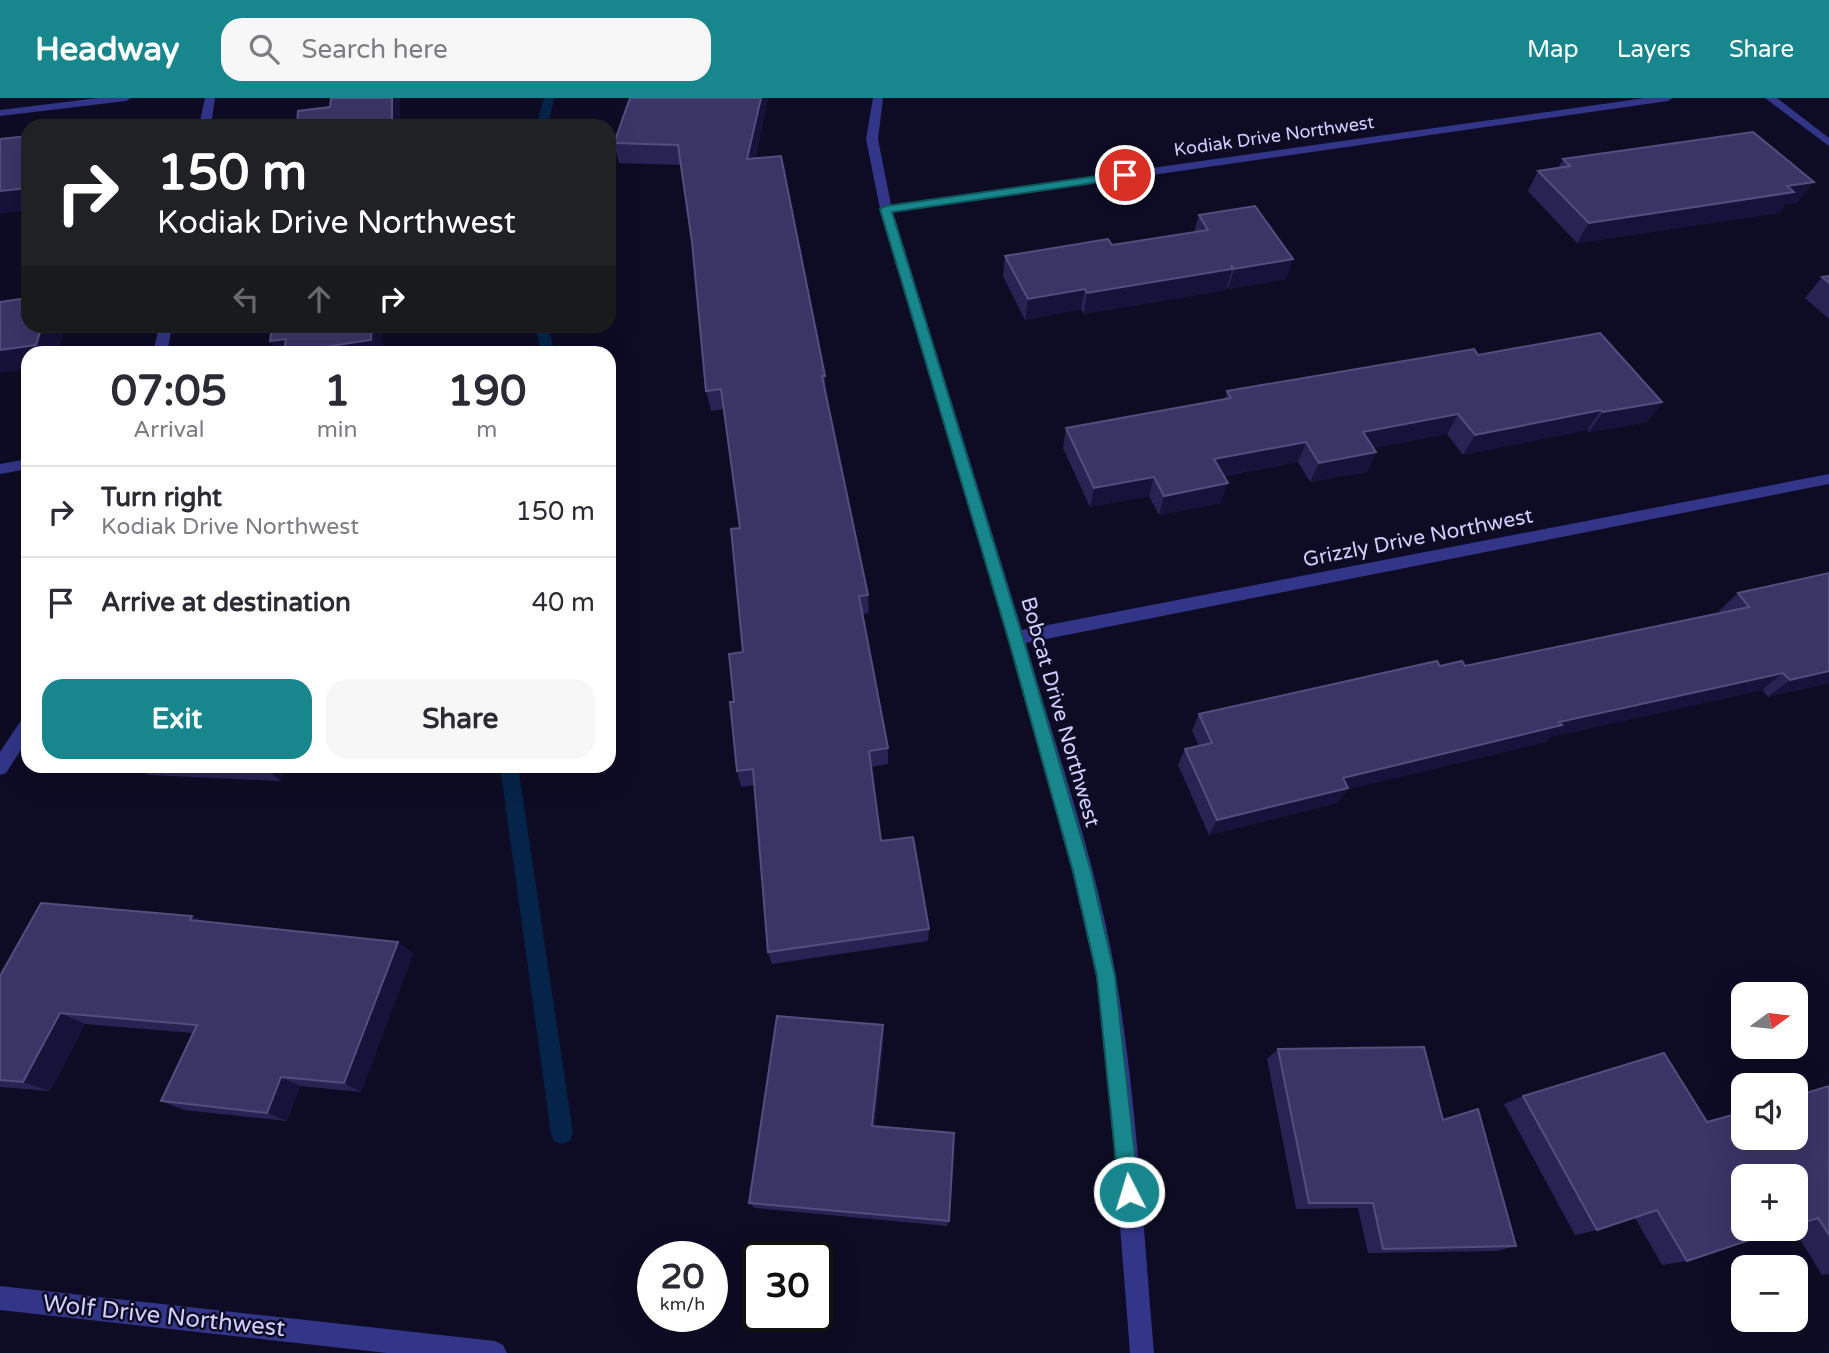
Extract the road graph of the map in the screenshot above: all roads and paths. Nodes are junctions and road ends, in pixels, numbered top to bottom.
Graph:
1 (126, 98) edge
2 (210, 98) edge
3 (878, 98) edge
4 (1668, 98) edge
5 (1770, 98) edge
6 (0, 113) edge
7 (206, 119) edge
8 (1829, 143) edge
9 (886, 209) junction
10 (21, 465) edge
11 (0, 469) edge
12 (1829, 479) edge
13 (1016, 638) junction
14 (21, 735) edge
15 (0, 767) edge
16 (0, 1298) edge
17 (495, 1353) edge
18 (1142, 1353) edge

1 - 6 street
2 - 7 street
3 - 9 street, Bobcat Drive Northwest
4 - 9 street, Kodiak Drive Northwest
5 - 8 street
9 - 13 street, Bobcat Drive Northwest
10 - 11 street
12 - 13 street, Grizzly Drive Northwest
13 - 18 street, Bobcat Drive Northwest
14 - 15 street
16 - 17 street, Wolf Drive Northwest

